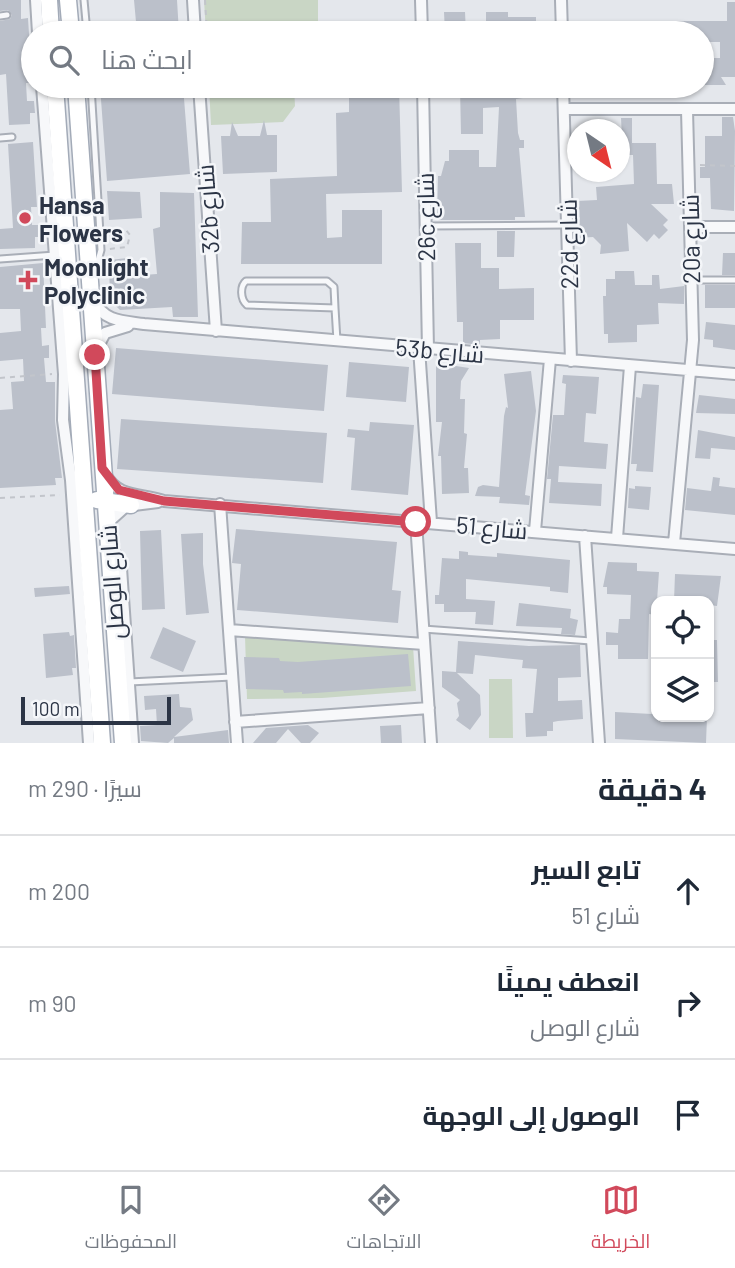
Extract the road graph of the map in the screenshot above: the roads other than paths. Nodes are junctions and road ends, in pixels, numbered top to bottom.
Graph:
1 (36, 0) edge
2 (49, 0) edge
3 (68, 0) edge
4 (84, 0) edge
5 (193, 0) edge
6 (421, 0) edge
7 (561, 0) edge
8 (37, 21) edge
9 (50, 21) edge
10 (70, 21) edge
11 (86, 21) edge
12 (194, 21) edge
13 (422, 21) edge
14 (562, 21) edge
15 (43, 98) edge
16 (56, 98) edge
17 (77, 98) edge
18 (92, 98) edge
19 (200, 98) edge
20 (423, 98) edge
21 (564, 98) edge
22 (564, 109) junction
23 (735, 109) edge
24 (687, 110) junction
25 (12, 137) dead end
26 (0, 138) edge
27 (568, 225) junction
28 (426, 226) junction
29 (690, 227) junction
30 (735, 227) edge
31 (55, 254) junction
32 (0, 259) edge
33 (691, 280) junction
34 (735, 280) edge
35 (89, 288) junction
36 (335, 308) junction
37 (144, 324) junction
38 (216, 331) junction
39 (73, 340) junction
40 (337, 341) junction
41 (424, 348) junction
42 (95, 355) junction
43 (550, 359) junction
44 (571, 361) junction
45 (630, 366) junction
46 (689, 369) junction
47 (735, 374) edge
48 (102, 468) junction
49 (105, 501) junction
50 (164, 501) junction
51 (220, 504) junction
52 (131, 505) junction
53 (416, 522) junction
54 (431, 522) junction
55 (106, 524) junction
56 (536, 531) junction
57 (585, 536) junction
58 (617, 538) junction
59 (674, 543) junction
60 (108, 547) junction
61 (735, 549) edge
62 (229, 629) junction
63 (424, 629) junction
64 (591, 641) junction
65 (424, 644) junction
66 (232, 677) junction
67 (129, 682) junction
68 (429, 708) junction
69 (235, 722) junction
70 (89, 743) edge
71 (102, 743) edge
72 (123, 743) edge
73 (133, 743) edge
74 (237, 743) edge
75 (431, 743) edge
76 (599, 743) edge

1 - 8 street
2 - 9 main road
3 - 10 main road
4 - 11 lane
5 - 12 street
6 - 13 street
7 - 14 street
15 - 31 street
16 - 39 main road, شارع الوصل
17 - 35 main road, شارع الوصل
18 - 35 lane
19 - 38 street, 32b شارع
20 - 28 street, 26c شارع
21 - 22 street, 22d شارع
22 - 24 street
22 - 27 street, 22d شارع
23 - 24 street
24 - 29 street, 20a شارع
25 - 26 lane
27 - 28 lane
27 - 44 street, 22d شارع
28 - 41 street, 26c شارع
29 - 30 street
29 - 33 street, 20a شارع
31 - 32 lane
31 - 70 street
33 - 34 lane
33 - 46 street, 20a شارع
35 - 37 street, 53b شارع
35 - 42 main road, شارع الوصل
36 - 36 lane
36 - 40 lane
37 - 38 street, 53b شارع
37 - 42 street, 53b شارع
38 - 40 street, 53b شارع
39 - 49 main road
39 - 71 main road, شارع الوصل
40 - 41 street, 53b شارع
41 - 43 street, 53b شارع
41 - 54 street, 26c شارع
42 - 48 main road, شارع الوصل
43 - 44 street, 53b شارع
43 - 56 street
44 - 45 street, 53b شارع
45 - 46 street, 53b شارع
45 - 58 street
46 - 47 street, 53b شارع
46 - 59 street, 20a شارع
48 - 49 main road, شارع الوصل
48 - 50 street, شارع 51
49 - 52 main road
49 - 55 main road, شارع الوصل
50 - 51 street, شارع 51
50 - 52 street, شارع 51
51 - 53 street, شارع 51
51 - 62 street
52 - 55 street
53 - 54 street, شارع 51
53 - 63 street
54 - 56 street, شارع 51
55 - 60 main road, شارع الوصل
56 - 57 street, شارع 51
57 - 58 street, شارع 51
57 - 64 street
58 - 59 street, شارع 51
59 - 61 street, شارع 51
60 - 67 street
60 - 72 main road, شارع الوصل
62 - 65 street
62 - 66 street
63 - 64 lane
63 - 65 street
64 - 76 street
65 - 68 street
66 - 67 lane
66 - 69 street
67 - 73 street
68 - 69 street
68 - 75 street
69 - 74 street

